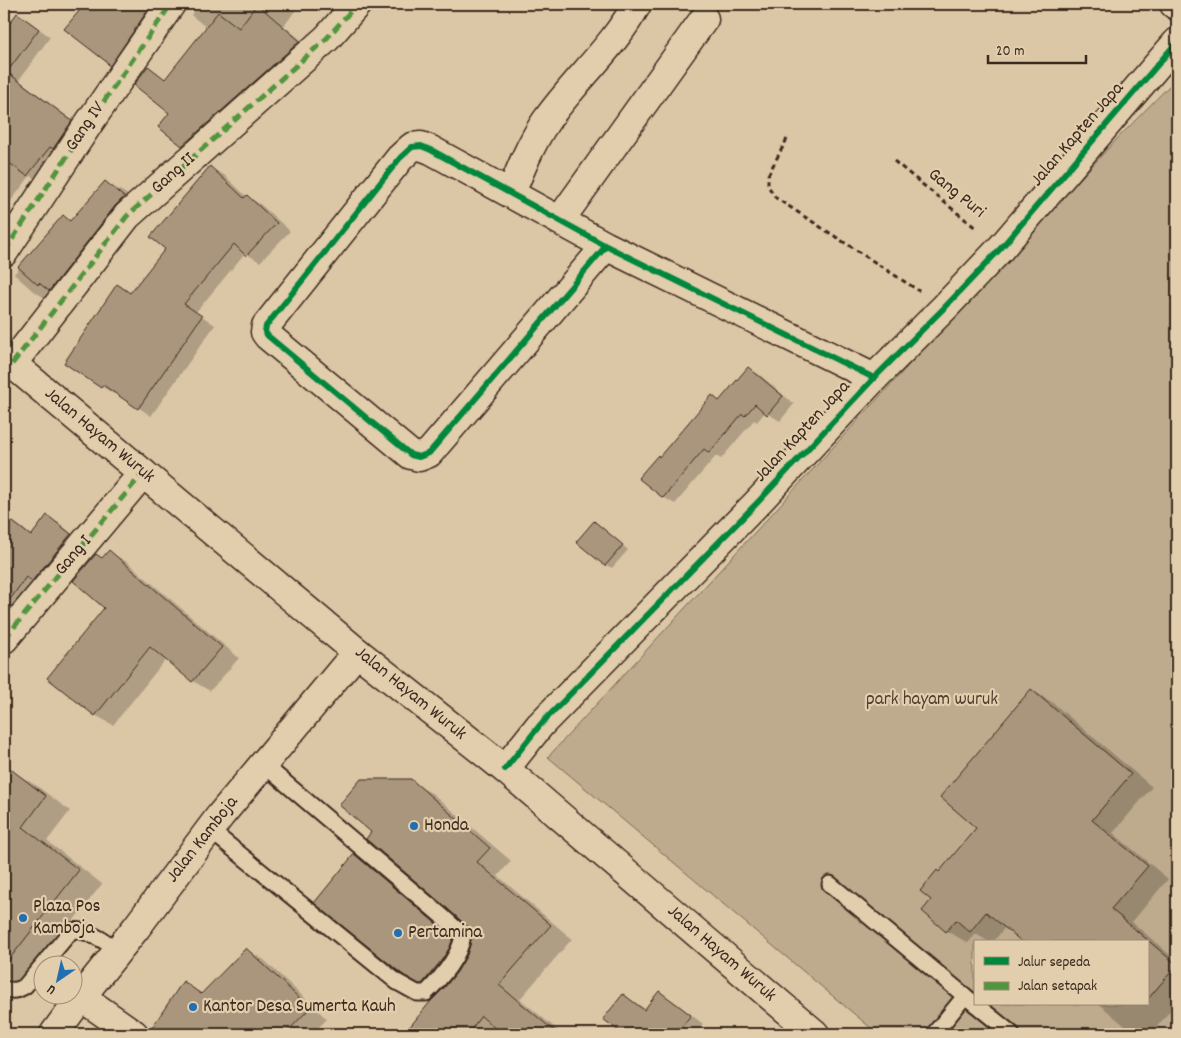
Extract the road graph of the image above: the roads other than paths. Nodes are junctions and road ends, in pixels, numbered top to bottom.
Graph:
1 (171, 4) edge
2 (357, 4) edge
3 (637, 4) edge
4 (1174, 4) edge
5 (1177, 6) edge
6 (704, 19) dead end
7 (1177, 42) edge
8 (511, 193) junction
9 (560, 220) junction
10 (606, 246) junction
11 (4, 252) edge
12 (8, 360) edge
13 (874, 378) junction
14 (144, 473) junction
15 (4, 639) edge
16 (357, 652) junction
17 (263, 764) junction
18 (504, 769) junction
19 (210, 830) junction
20 (830, 884) dead end
21 (119, 950) junction
22 (4, 989) edge
23 (82, 997) edge
24 (82, 999) edge
25 (972, 1001) edge
26 (75, 1006) edge
27 (978, 1006) edge
28 (54, 1034) edge
29 (134, 1034) edge
30 (815, 1034) edge
31 (934, 1034) edge
32 (1012, 1034) edge

1 - 11 street, Gang IV
2 - 12 street, Gang II
3 - 8 street
4 - 5 street
6 - 9 street
7 - 13 street, Jalan Kapten Japa
8 - 9 street
8 - 10 street
9 - 10 street
10 - 13 street
12 - 14 street, Jalan Hayam Wuruk
13 - 18 street, Jalan Kapten Japa
14 - 15 street, Gang I
14 - 16 street, Jalan Hayam Wuruk
16 - 17 street, Jalan Kamboja
16 - 18 street, Jalan Hayam Wuruk
17 - 19 street, Jalan Kamboja
17 - 19 lane
18 - 30 street, Jalan Hayam Wuruk
19 - 21 street, Jalan Kamboja
20 - 25 lane
21 - 22 lane
21 - 23 street, Jalan Kamboja
24 - 29 street
25 - 31 lane
26 - 28 street, Jalan Kamboja
27 - 32 lane

